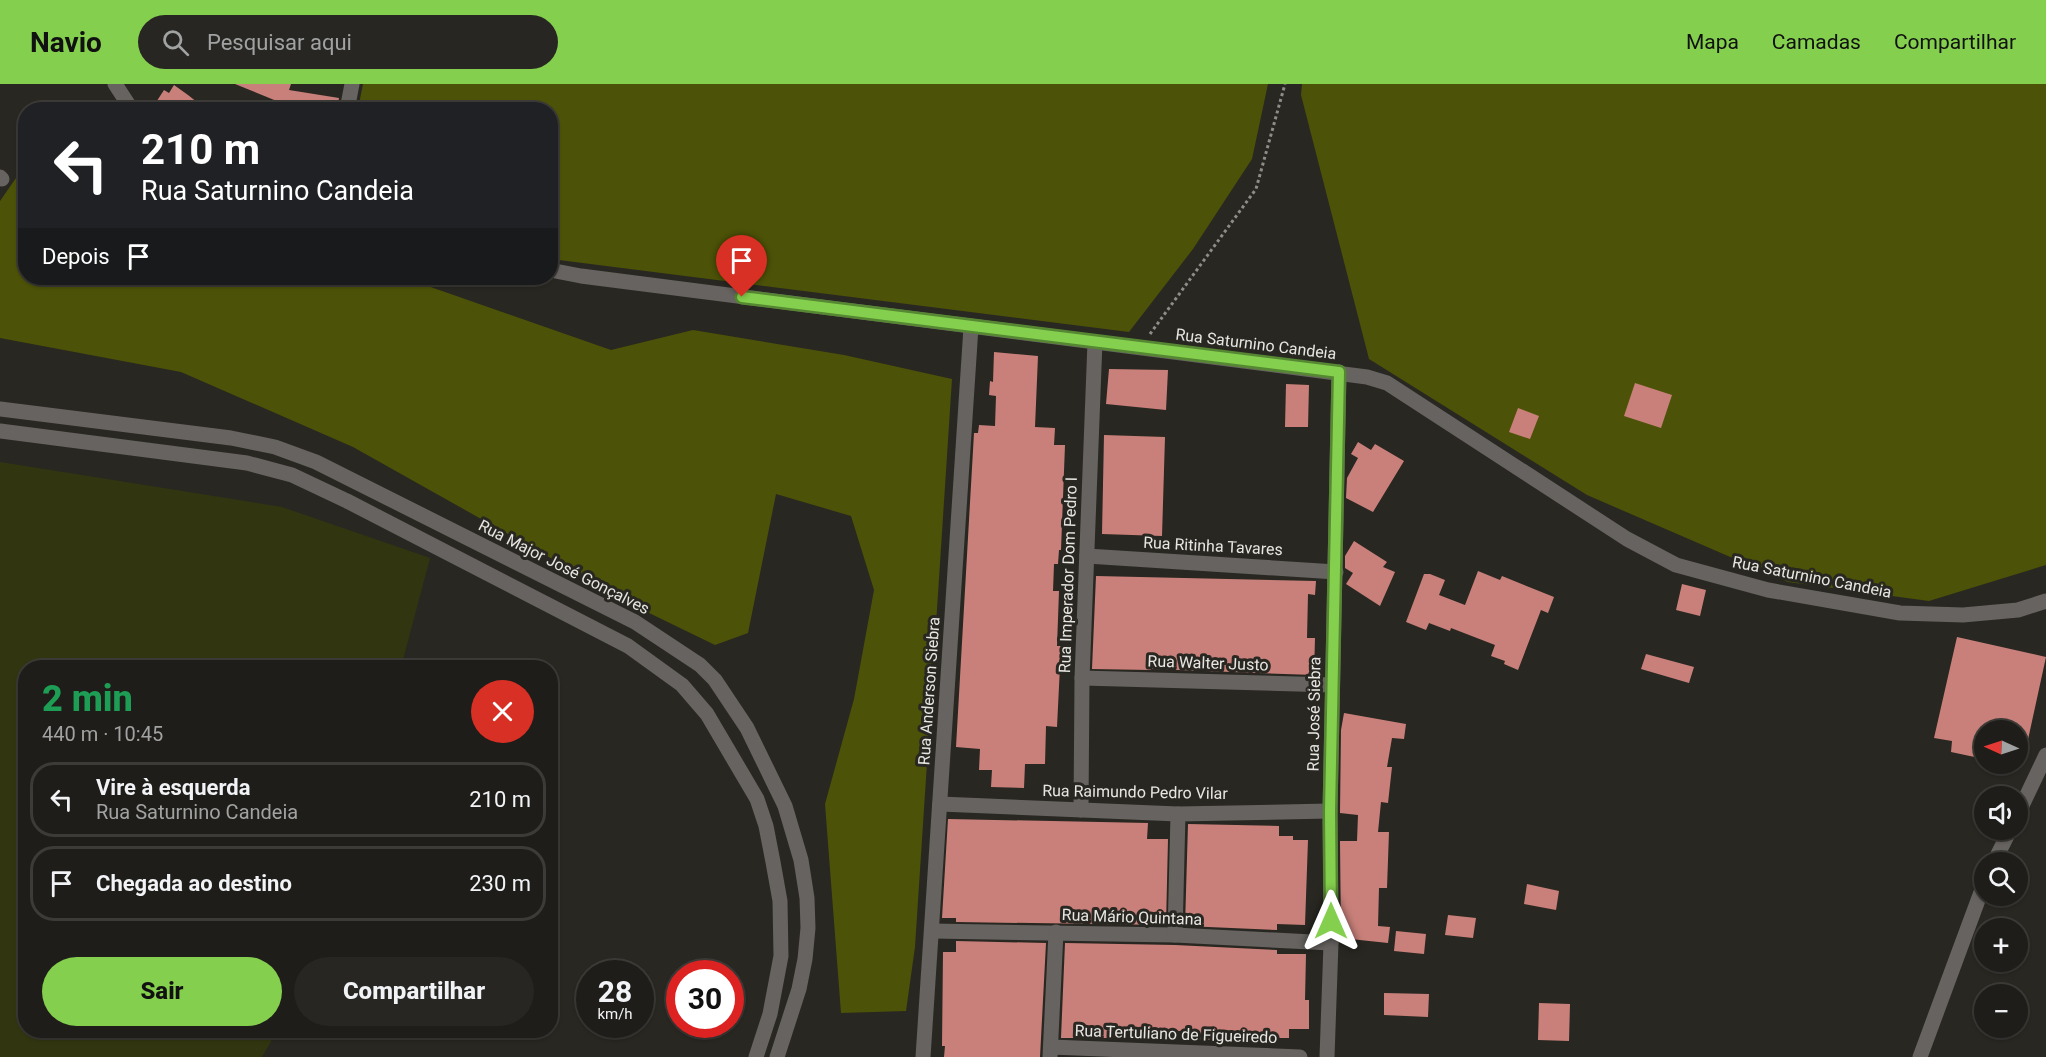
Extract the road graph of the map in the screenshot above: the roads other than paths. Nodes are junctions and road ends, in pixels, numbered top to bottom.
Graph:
1 (115, 84) edge
2 (352, 84) edge
3 (127, 102) edge
4 (349, 102) edge
5 (558, 272) edge
6 (971, 327) junction
7 (1095, 342) junction
8 (1339, 372) junction
9 (0, 409) edge
10 (0, 431) edge
11 (1088, 556) junction
12 (1336, 572) junction
13 (2046, 601) edge
14 (1082, 678) junction
15 (1332, 685) junction
16 (2046, 756) edge
17 (2028, 793) edge
18 (940, 804) junction
19 (1081, 810) junction
20 (1330, 811) junction
21 (1178, 814) junction
22 (1976, 906) edge
23 (932, 931) junction
24 (1056, 932) junction
25 (1175, 935) junction
26 (1331, 943) junction
27 (1051, 1052) edge
28 (756, 1057) edge
29 (777, 1057) edge
30 (923, 1057) edge
31 (1300, 1057) edge
32 (1327, 1057) edge
33 (1920, 1057) edge

1 - 3 street
2 - 4 street
5 - 6 street, Rua Saturnino Candeia
6 - 7 street, Rua Saturnino Candeia
6 - 18 street, Rua Anderson Siebra
7 - 8 street, Rua Saturnino Candeia
7 - 11 street, Rua Imperador Dom Pedro I
8 - 12 street, Rua José Siebra
8 - 13 street, Rua Saturnino Candeia
9 - 29 street, Rua Major José Gonçalves
10 - 28 street
11 - 12 street, Rua Ritinha Tavares
11 - 14 street, Rua Imperador Dom Pedro I
12 - 15 street, Rua José Siebra
14 - 15 street, Rua Walter Justo
14 - 19 street, Rua Imperador Dom Pedro I
15 - 20 street, Rua José Siebra
16 - 17 street
18 - 19 street, Rua Raimundo Pedro Vilar
18 - 23 street, Rua Anderson Siebra
19 - 21 street, Rua Raimundo Pedro Vilar
20 - 21 street, Rua Raimundo Pedro Vilar
20 - 26 street, Rua José Siebra
21 - 25 street
22 - 33 street
23 - 24 street, Rua Mário Quintana
23 - 30 street, Rua Anderson Siebra
24 - 25 street, Rua Mário Quintana
24 - 27 street
25 - 26 street, Rua Mário Quintana
26 - 32 street, Rua José Siebra
27 - 31 street, Rua Tertuliano de Figueiredo

